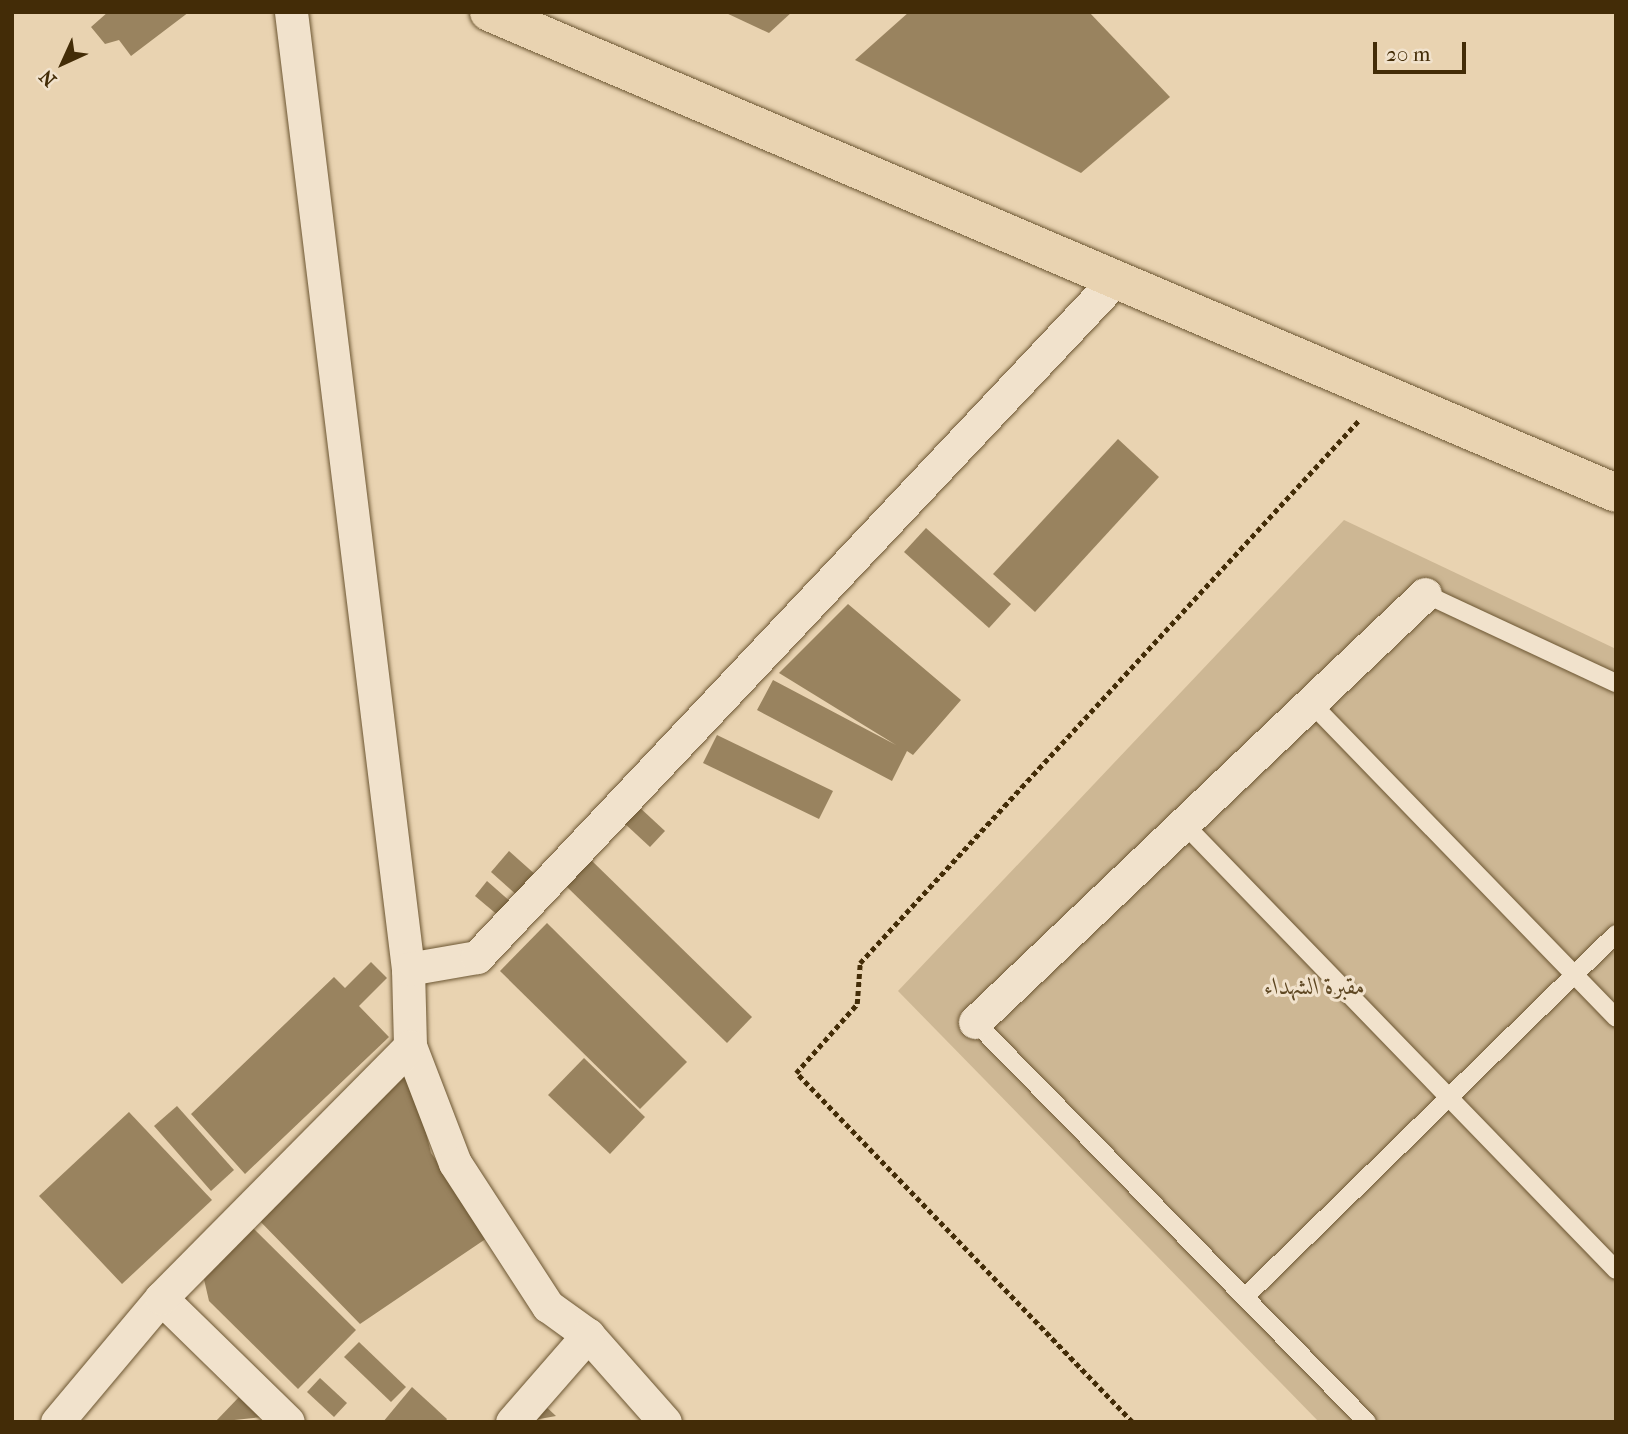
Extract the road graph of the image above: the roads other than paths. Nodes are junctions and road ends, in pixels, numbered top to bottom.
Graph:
1 (291, 12) edge
2 (489, 12) edge
3 (1115, 280) junction
4 (1616, 493) edge
5 (1425, 594) joint
6 (1616, 683) edge
7 (1311, 703) junction
8 (1184, 824) junction
9 (1616, 934) edge
10 (408, 969) junction
11 (1574, 975) junction
12 (1616, 1018) edge
13 (975, 1022) joint
14 (410, 1046) junction
15 (1449, 1098) junction
16 (1616, 1270) edge
17 (1245, 1297) junction
18 (161, 1298) junction
19 (589, 1335) junction
20 (57, 1422) edge
21 (288, 1422) edge
22 (512, 1422) edge
23 (665, 1422) edge
24 (1367, 1422) edge

1 - 10 street
2 - 3 main road
3 - 4 main road
3 - 10 street
5 - 6 lane
5 - 7 street
7 - 8 street
7 - 11 lane
8 - 13 street
8 - 15 lane
9 - 11 lane
10 - 14 street
11 - 12 lane
11 - 15 lane
13 - 17 lane
14 - 18 street
14 - 19 street
15 - 16 lane
15 - 17 lane
17 - 24 lane
18 - 20 street
18 - 21 street
19 - 22 street
19 - 23 street

